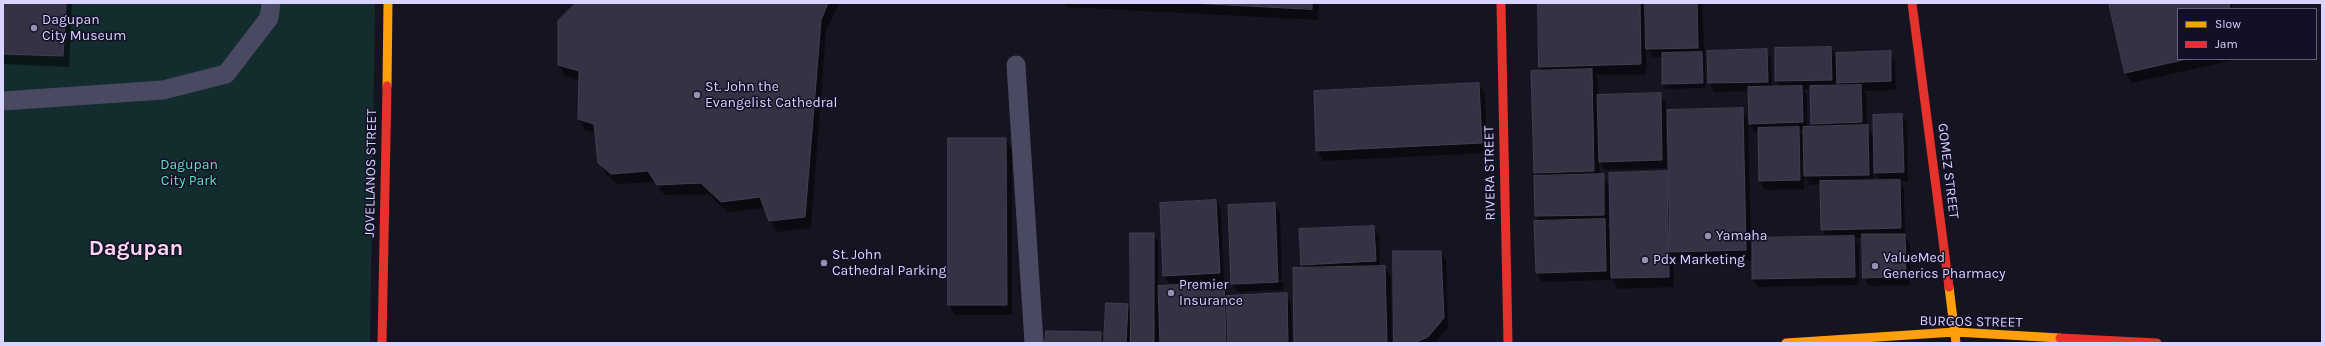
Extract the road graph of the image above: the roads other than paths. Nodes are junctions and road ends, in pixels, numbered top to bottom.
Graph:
1 (271, 3) edge
2 (388, 3) edge
3 (1501, 3) edge
4 (1912, 3) edge
5 (1016, 65) dead end
6 (3, 101) edge
7 (1954, 332) junction
8 (382, 343) edge
9 (1034, 343) edge
10 (1508, 343) edge
11 (1786, 343) edge
12 (1956, 343) edge
13 (2156, 343) edge

1 - 6 lane
2 - 8 street, JOVELLANOS STREET
3 - 10 street, RIVERA STREET
4 - 7 street, GOMEZ STREET
5 - 9 lane
7 - 11 street, BURGOS STREET
7 - 12 street, GOMEZ STREET
7 - 13 street, BURGOS STREET

